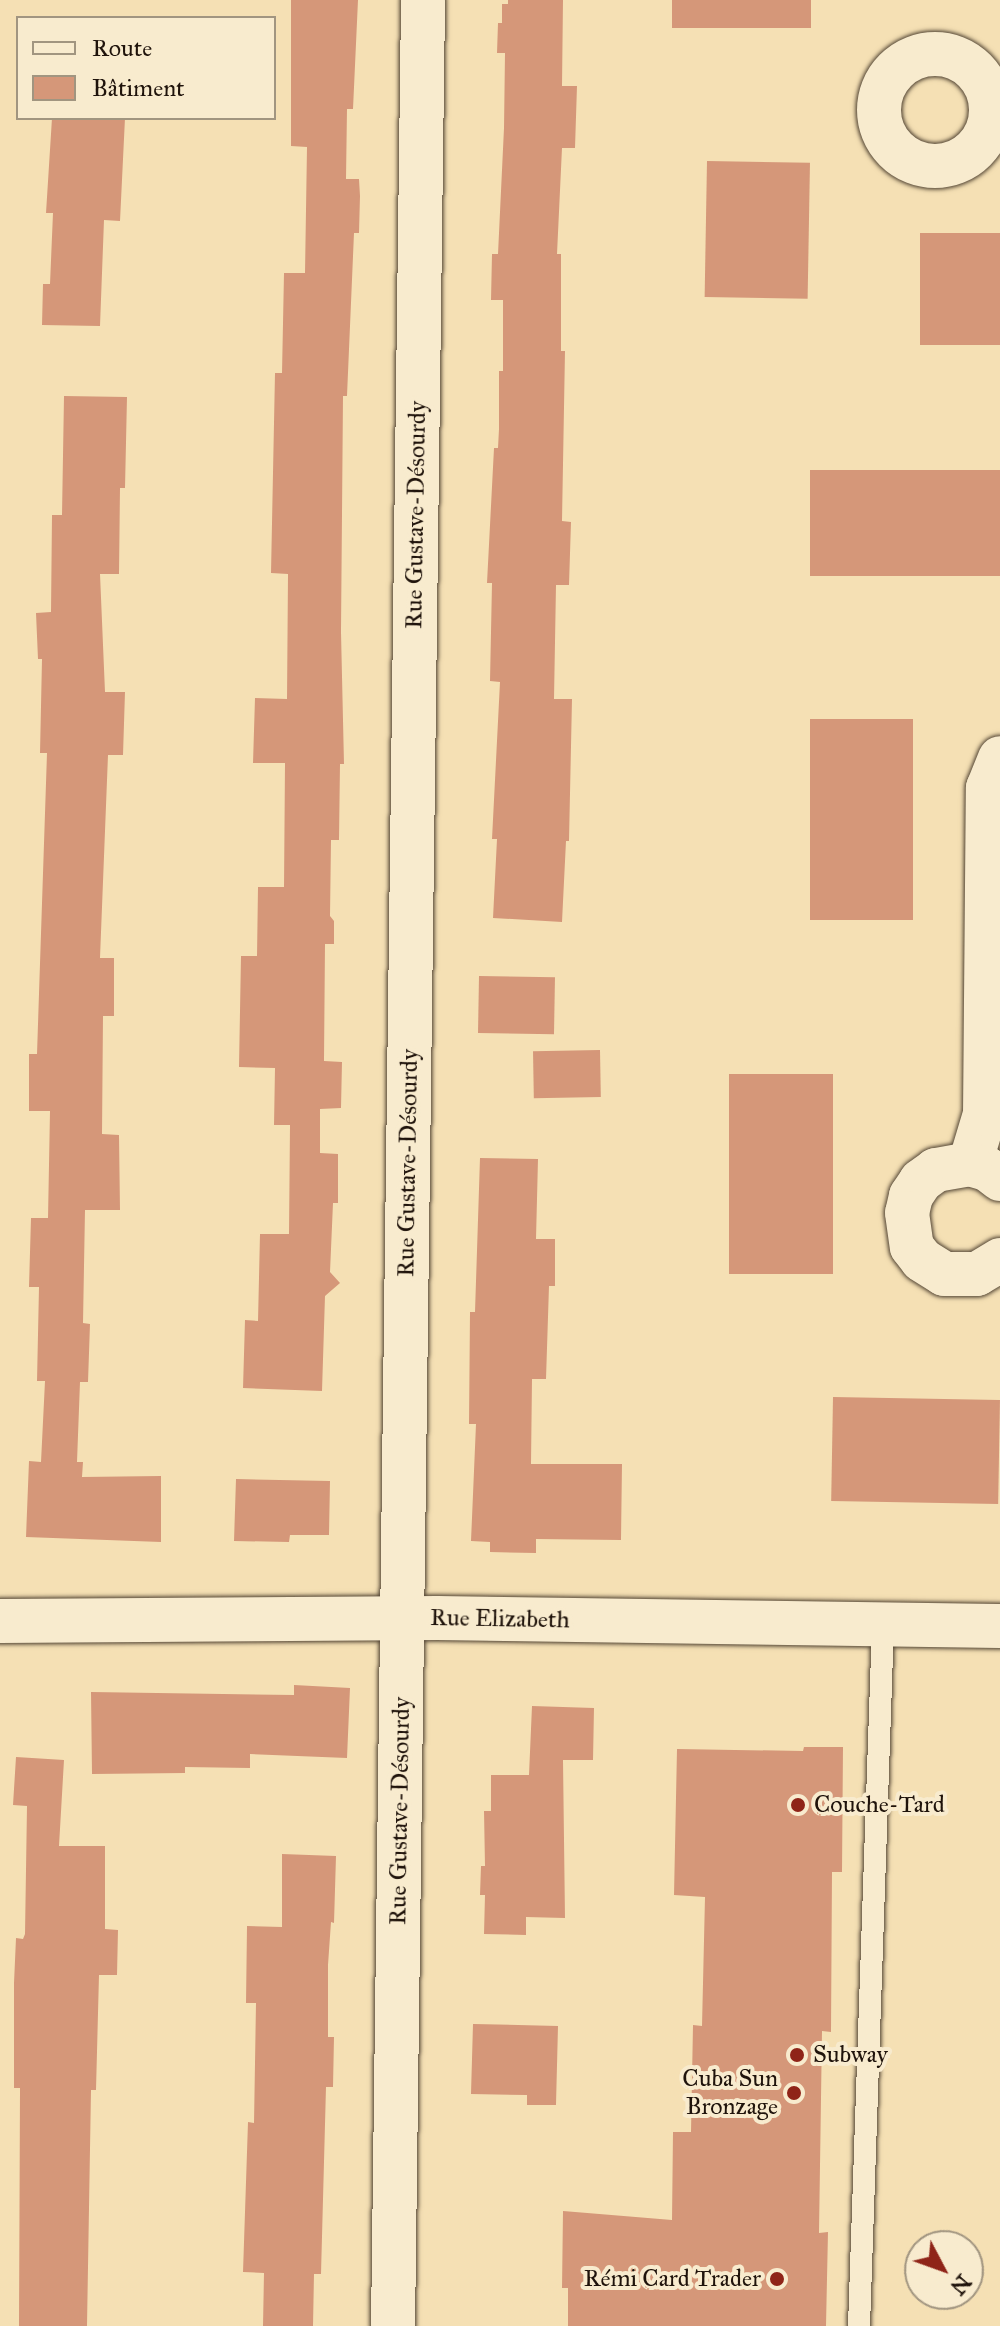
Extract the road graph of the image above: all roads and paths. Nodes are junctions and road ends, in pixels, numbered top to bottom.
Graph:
1 (423, 0) edge
2 (1000, 758) edge
3 (985, 1171) edge
4 (1000, 1260) edge
5 (402, 1618) junction
6 (0, 1621) edge
7 (883, 1624) junction
8 (1000, 1626) edge
9 (393, 2326) edge
10 (859, 2326) edge

1 - 5 street, Rue Gustave-Désourdy
2 - 3 street
3 - 4 street
5 - 6 street, Rue Elizabeth
5 - 7 street, Rue Elizabeth
5 - 9 street, Rue Gustave-Désourdy
7 - 8 street, Rue Elizabeth
7 - 10 lane

